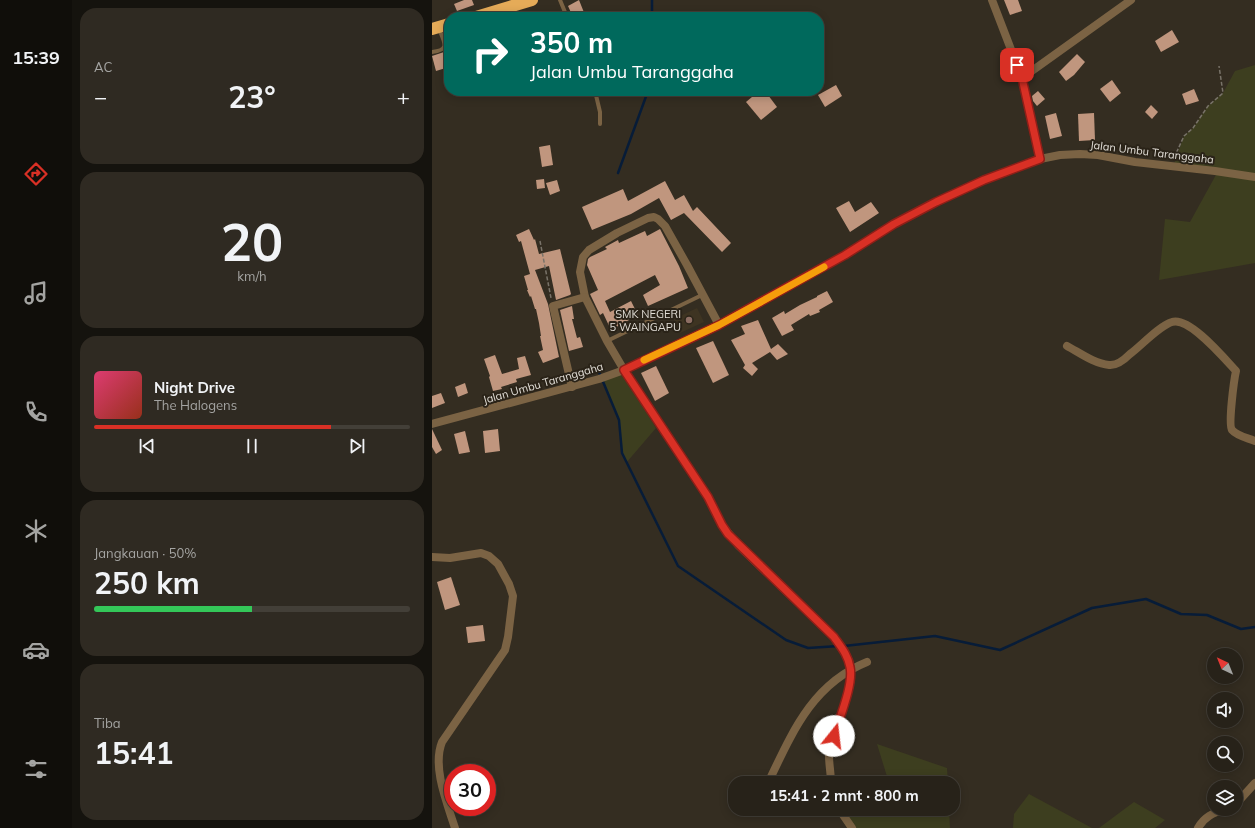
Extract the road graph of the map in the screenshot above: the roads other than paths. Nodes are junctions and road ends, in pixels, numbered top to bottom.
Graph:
1 (532, 0) edge
2 (560, 0) edge
3 (992, 0) edge
4 (1131, 0) edge
5 (492, 12) edge
6 (565, 12) edge
7 (440, 27) edge
8 (444, 40) edge
9 (444, 48) edge
10 (432, 52) edge
11 (1022, 78) junction
12 (596, 96) edge
13 (600, 124) dead end
14 (1040, 159) junction
15 (1255, 178) edge
16 (702, 295) junction
17 (585, 297) junction
18 (719, 325) junction
19 (607, 341) junction
20 (1067, 346) dead end
21 (624, 370) junction
22 (572, 387) junction
23 (432, 424) edge
24 (1255, 441) edge
25 (432, 557) edge
26 (867, 662) dead end
27 (851, 669) junction
28 (771, 776) edge
29 (830, 776) edge
30 (1255, 782) edge
31 (1243, 796) edge
32 (844, 816) edge
33 (1208, 816) edge
34 (454, 828) edge
35 (852, 828) edge
36 (1198, 828) edge

1 - 5 highway
2 - 6 lane
3 - 11 street
4 - 11 street
7 - 8 lane
9 - 10 lane
11 - 14 street
12 - 13 lane
14 - 15 street, Jalan Umbu Taranggaha
14 - 18 street, Jalan Umbu Taranggaha
16 - 17 street
16 - 18 street
16 - 19 lane
17 - 19 street
17 - 22 street
18 - 21 street, Jalan Umbu Taranggaha
19 - 21 street
20 - 24 street
21 - 22 street, Jalan Umbu Taranggaha
21 - 27 street
22 - 23 street, Jalan Umbu Taranggaha
25 - 34 street
26 - 27 street
27 - 28 street
27 - 29 street
30 - 31 street
32 - 35 street
33 - 36 street

